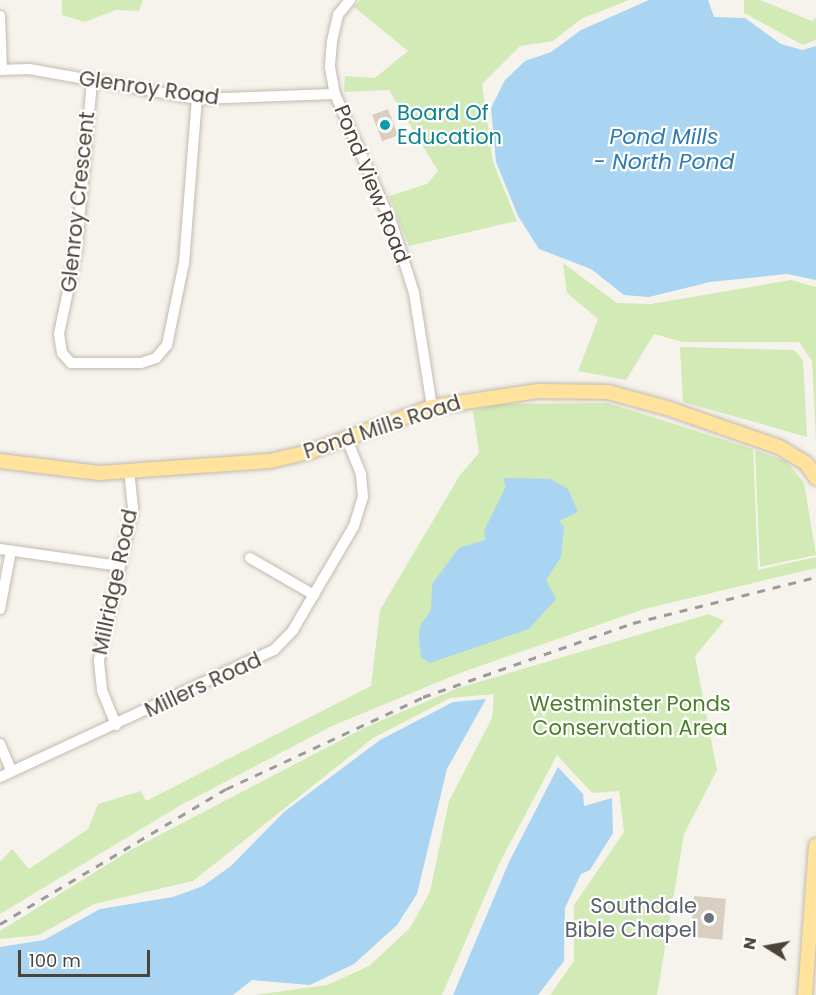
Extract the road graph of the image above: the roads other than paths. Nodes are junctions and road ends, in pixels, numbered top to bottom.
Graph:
1 (350, 0) edge
2 (0, 16) edge
3 (1, 70) edge
4 (92, 82) junction
5 (335, 94) junction
6 (197, 99) junction
7 (432, 407) junction
8 (347, 440) junction
9 (0, 461) edge
10 (129, 472) junction
11 (816, 478) edge
12 (5, 550) edge
13 (250, 558) dead end
14 (119, 566) junction
15 (314, 595) junction
16 (0, 609) edge
17 (116, 725) junction
18 (0, 744) edge
19 (12, 772) junction
20 (0, 777) edge
21 (816, 845) edge
22 (813, 931) edge
23 (805, 995) edge

1 - 5 street, Pond View Road
2 - 3 street
3 - 4 street, Glenroy Road
4 - 6 street, Glenroy Road
4 - 6 street, Glenroy Crescent
5 - 6 street, Glenroy Road
5 - 7 street, Pond View Road
7 - 8 main road, Pond Mills Road
7 - 11 main road, Pond Mills Road
8 - 10 main road, Pond Mills Road
8 - 15 street, Millers Road
9 - 10 main road, Pond Mills Road
10 - 14 street, Millridge Road
12 - 14 street
12 - 16 street
13 - 15 street
14 - 17 street, Millridge Road
15 - 17 street, Millers Road
17 - 19 street, Millers Road
18 - 19 street
19 - 20 street, Millers Road
21 - 22 main road
22 - 23 main road

